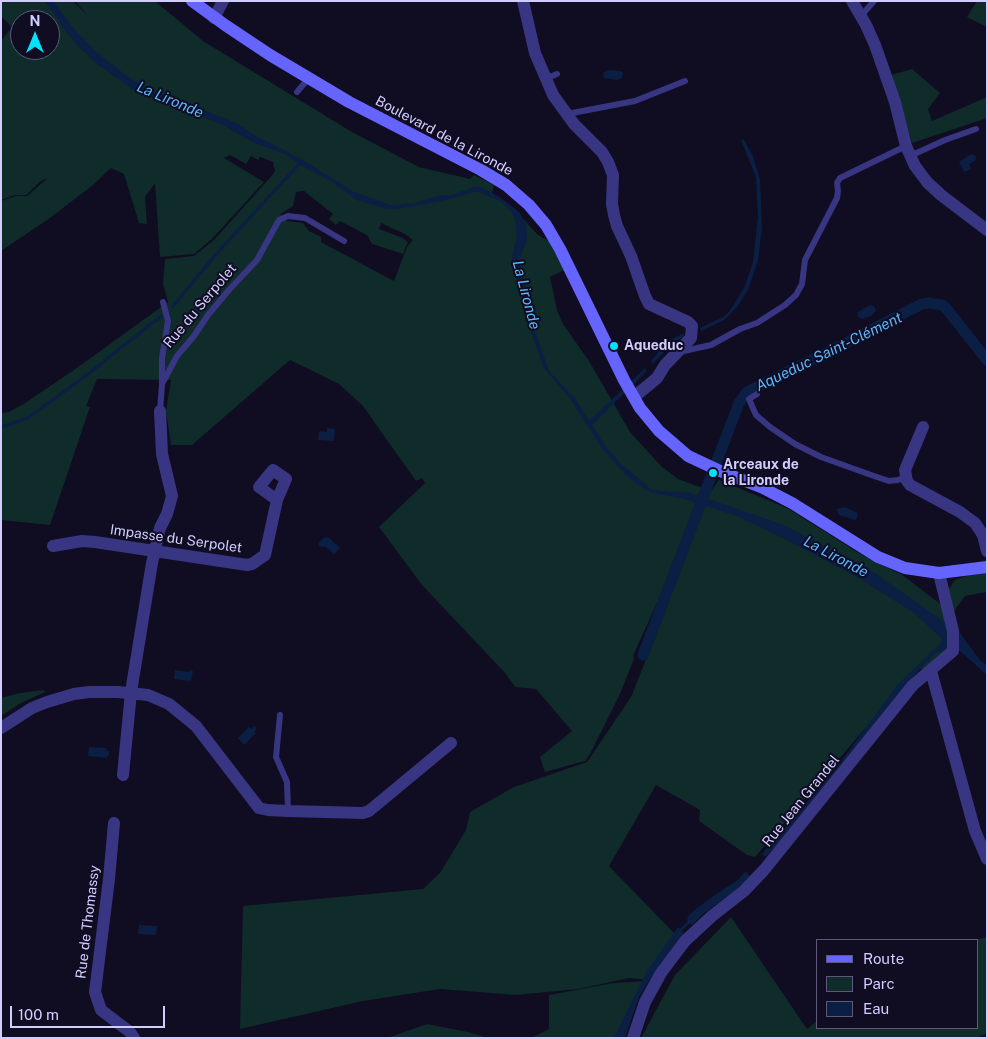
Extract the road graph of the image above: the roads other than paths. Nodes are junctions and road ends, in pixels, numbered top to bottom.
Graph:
1 (192, 1) edge
2 (222, 1) edge
3 (523, 1) edge
4 (852, 1) edge
5 (874, 1) edge
6 (861, 16) junction
7 (214, 18) junction
8 (309, 78) junction
9 (685, 82) dead end
10 (297, 92) dead end
11 (567, 114) junction
12 (976, 130) dead end
13 (908, 151) junction
14 (987, 230) edge
15 (344, 241) dead end
16 (164, 302) dead end
17 (676, 353) junction
18 (162, 384) junction
19 (757, 394) dead end
20 (634, 397) junction
21 (160, 411) joint
22 (923, 428) dead end
23 (905, 477) junction
24 (277, 500) dead end
25 (54, 546) dead end
26 (987, 550) edge
27 (155, 551) junction
28 (987, 567) edge
29 (939, 573) junction
30 (931, 671) junction
31 (131, 692) junction
32 (280, 715) dead end
33 (1, 728) edge
34 (452, 743) dead end
35 (123, 775) dead end
36 (288, 811) junction
37 (114, 823) dead end
38 (987, 860) edge
39 (134, 1038) edge
40 (633, 1038) edge

1 - 7 street, Boulevard de la Lironde
2 - 7 street
3 - 11 street
4 - 6 street
5 - 6 lane
6 - 13 street
7 - 8 street, Boulevard de la Lironde
8 - 10 lane
8 - 20 street, Boulevard de la Lironde
9 - 11 lane
11 - 17 street
12 - 13 lane
13 - 14 street
13 - 17 lane
15 - 18 lane, Rue du Serpolet
16 - 18 lane
17 - 20 street
18 - 21 lane, Rue du Serpolet
19 - 23 lane
20 - 29 street, Boulevard de la Lironde
21 - 27 street, Rue du Serpolet
22 - 23 street
23 - 26 street
24 - 27 street, Impasse du Serpolet
25 - 27 street, Impasse du Serpolet
27 - 31 street, Rue du Serpolet
28 - 29 street, Boulevard de la Lironde
29 - 30 street, Rue Jean Grandel
30 - 38 street
30 - 40 street, Rue Jean Grandel
31 - 33 street
31 - 35 street, Rue du Serpolet
31 - 36 street
32 - 36 lane
34 - 36 street
37 - 39 street, Rue de Thomassy

